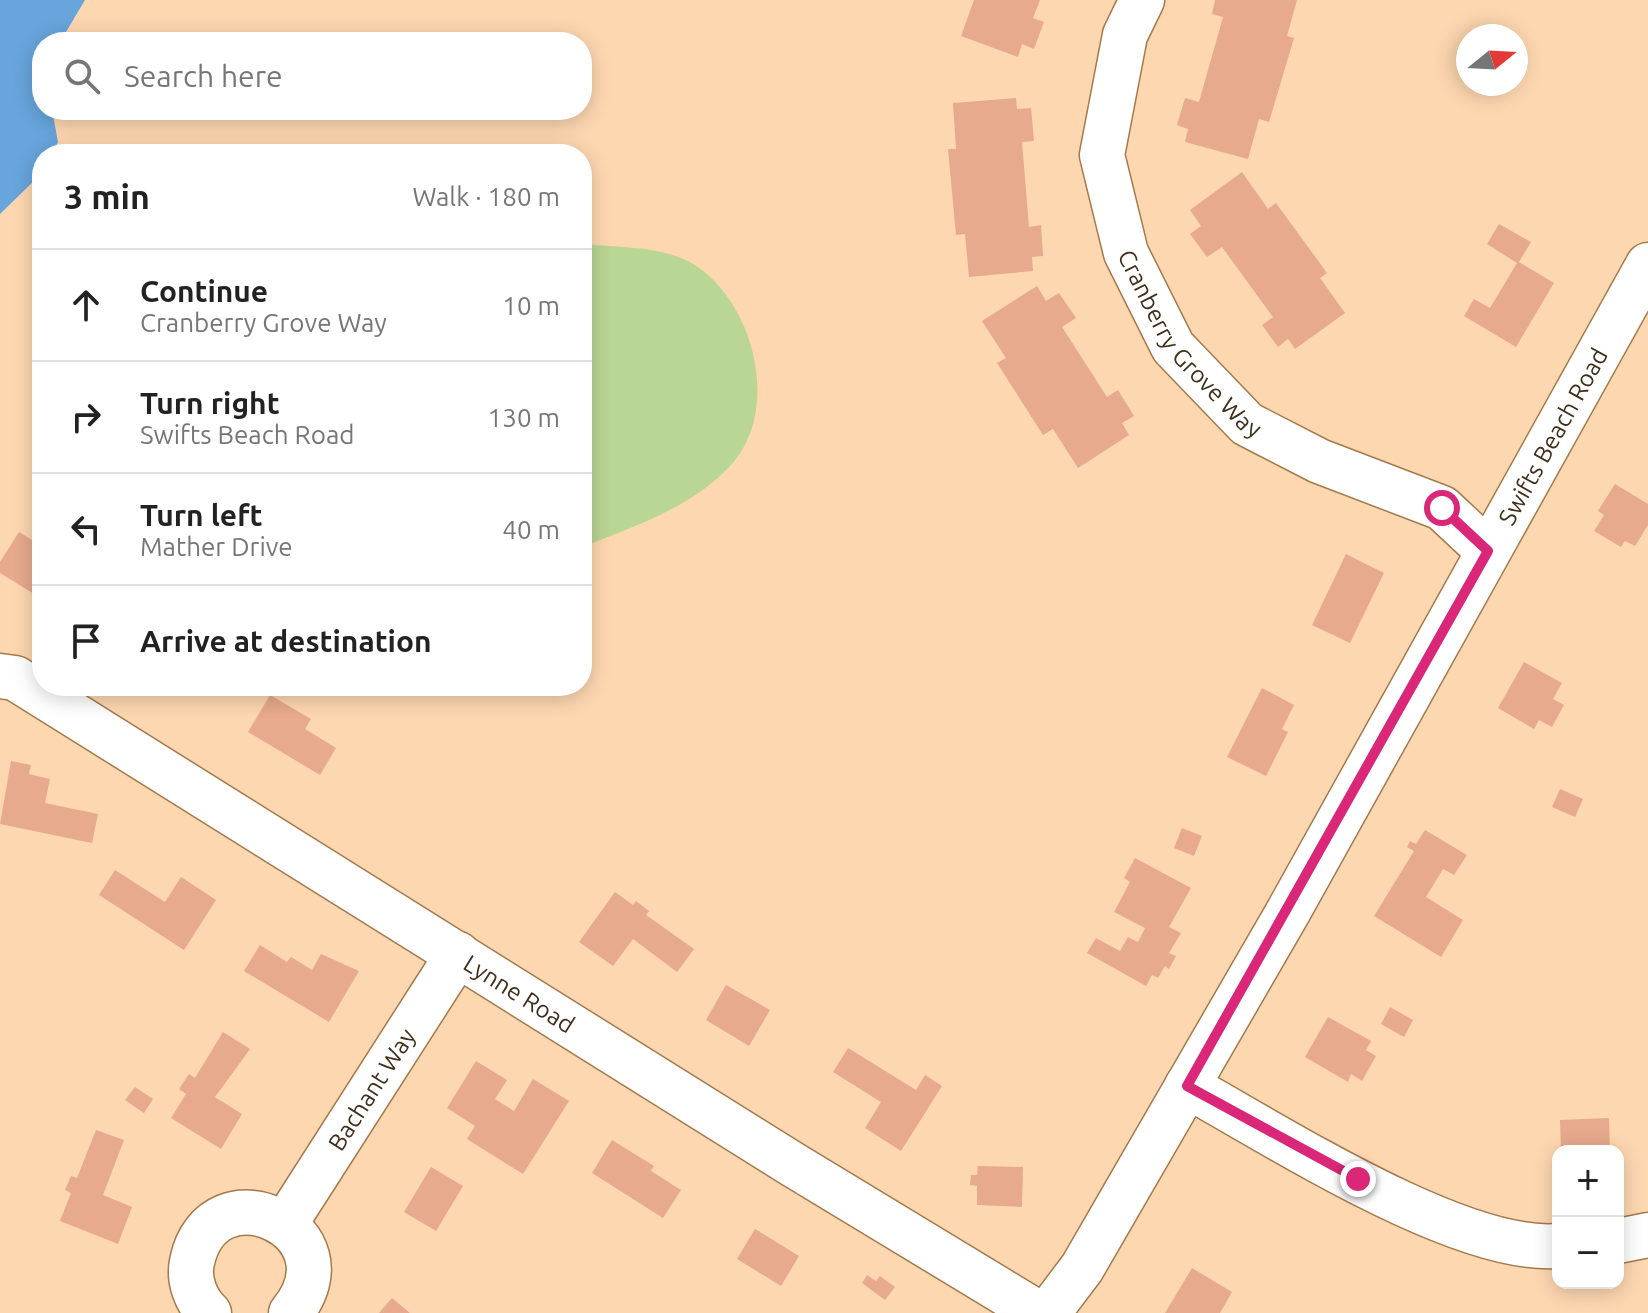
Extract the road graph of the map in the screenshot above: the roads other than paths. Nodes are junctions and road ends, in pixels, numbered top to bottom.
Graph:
1 (1142, 0) edge
2 (1648, 265) edge
3 (1488, 551) junction
4 (0, 676) edge
5 (32, 689) edge
6 (44, 696) edge
7 (458, 954) junction
8 (1187, 1086) junction
9 (285, 1224) junction
10 (1648, 1235) edge
11 (1624, 1240) edge
12 (1552, 1246) edge
13 (209, 1313) edge
14 (291, 1313) edge
15 (1038, 1313) edge
16 (1048, 1313) edge

1 - 3 street, Cranberry Grove Way
2 - 3 street, Swifts Beach Road
3 - 8 street, Swifts Beach Road
4 - 5 street, Lynne Road
6 - 7 street, Lynne Road
7 - 9 street, Bachant Way
7 - 15 street, Lynne Road
8 - 12 street
8 - 16 street, Swifts Beach Road
9 - 13 street
9 - 14 street
10 - 11 street

